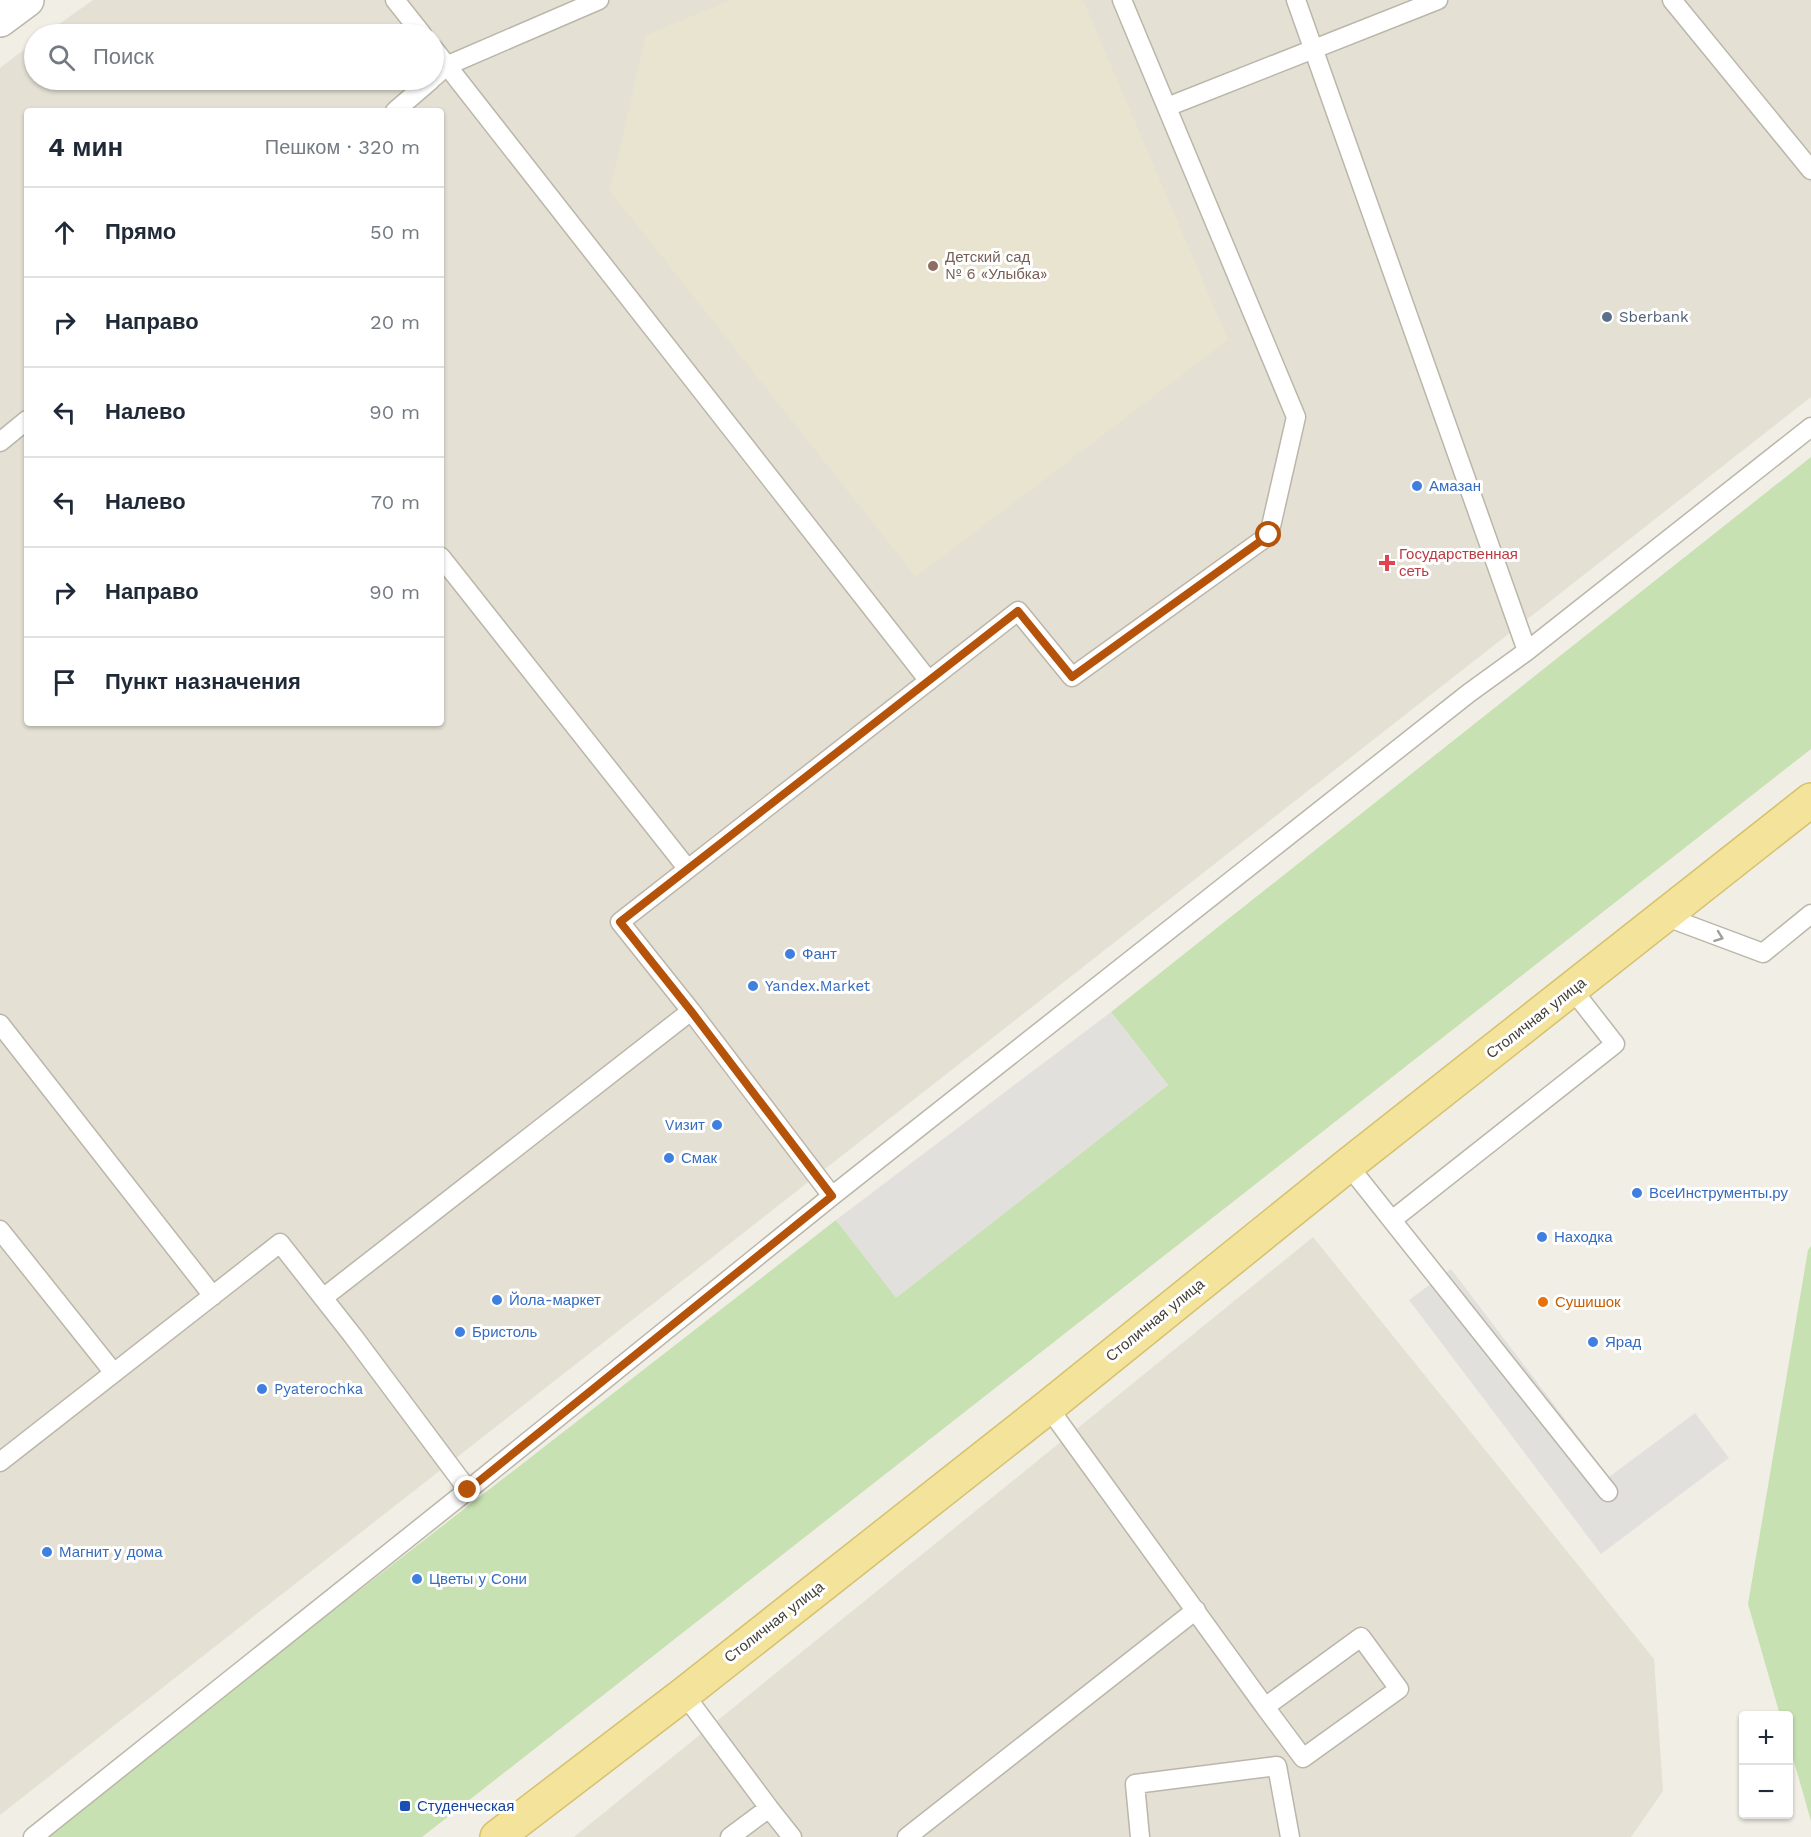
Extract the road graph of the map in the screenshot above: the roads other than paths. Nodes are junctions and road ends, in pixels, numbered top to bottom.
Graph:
1 (27, 0) edge
2 (395, 0) edge
3 (599, 0) edge
4 (1122, 0) edge
5 (1296, 0) edge
6 (1438, 0) edge
7 (1672, 0) edge
8 (0, 20) edge
9 (414, 24) edge
10 (1313, 49) junction
11 (444, 71) edge
12 (444, 83) edge
13 (419, 90) edge
14 (1167, 107) junction
15 (398, 108) edge
16 (1811, 170) edge
17 (24, 422) edge
18 (1811, 427) edge
19 (0, 442) edge
20 (444, 561) edge
21 (1527, 651) junction
22 (929, 681) junction
23 (1811, 800) edge
24 (687, 868) junction
25 (1811, 914) edge
26 (1664, 916) junction
27 (1572, 989) junction
28 (691, 1011) junction
29 (0, 1024) edge
30 (1348, 1165) junction
31 (832, 1196) junction
32 (1392, 1220) junction
33 (0, 1230) edge
34 (213, 1296) junction
35 (323, 1298) junction
36 (114, 1373) junction
37 (1048, 1407) junction
38 (0, 1462) edge
39 (468, 1490) junction
40 (1608, 1492) dead end
41 (1196, 1610) junction
42 (684, 1694) junction
43 (1266, 1707) junction
44 (1289, 1739) junction
45 (1277, 1766) junction
46 (769, 1808) junction
47 (33, 1837) edge
48 (497, 1837) edge
49 (730, 1837) edge
50 (792, 1837) edge
51 (907, 1837) edge
52 (1140, 1837) edge
53 (1290, 1837) edge

1 - 8 street
2 - 9 lane
3 - 11 lane
4 - 14 lane
5 - 10 lane
6 - 10 lane
7 - 16 lane
10 - 14 lane
10 - 21 lane
12 - 22 lane
13 - 15 lane
14 - 22 lane
17 - 19 lane
18 - 21 lane
20 - 24 lane
21 - 31 lane
22 - 24 lane
23 - 26 main road, Столичная улица
24 - 28 lane
26 -> 25 lane
26 - 27 main road, Столичная улица
27 - 30 main road, Столичная улица
27 - 32 lane
28 - 31 lane
28 - 35 lane
29 - 34 lane
30 - 32 lane
30 - 37 main road, Столичная улица
31 - 39 lane
32 - 40 lane
33 - 36 lane
34 - 35 lane
34 - 36 lane
35 - 39 lane
36 - 38 lane
37 - 41 lane
37 - 42 main road, Столичная улица
39 - 47 lane
41 - 43 lane
41 - 51 lane
42 - 46 lane
42 - 48 main road, Столичная улица
43 - 44 lane
43 - 44 lane
44 - 45 lane
45 - 52 lane
45 - 53 lane
46 - 49 lane
46 - 50 lane

